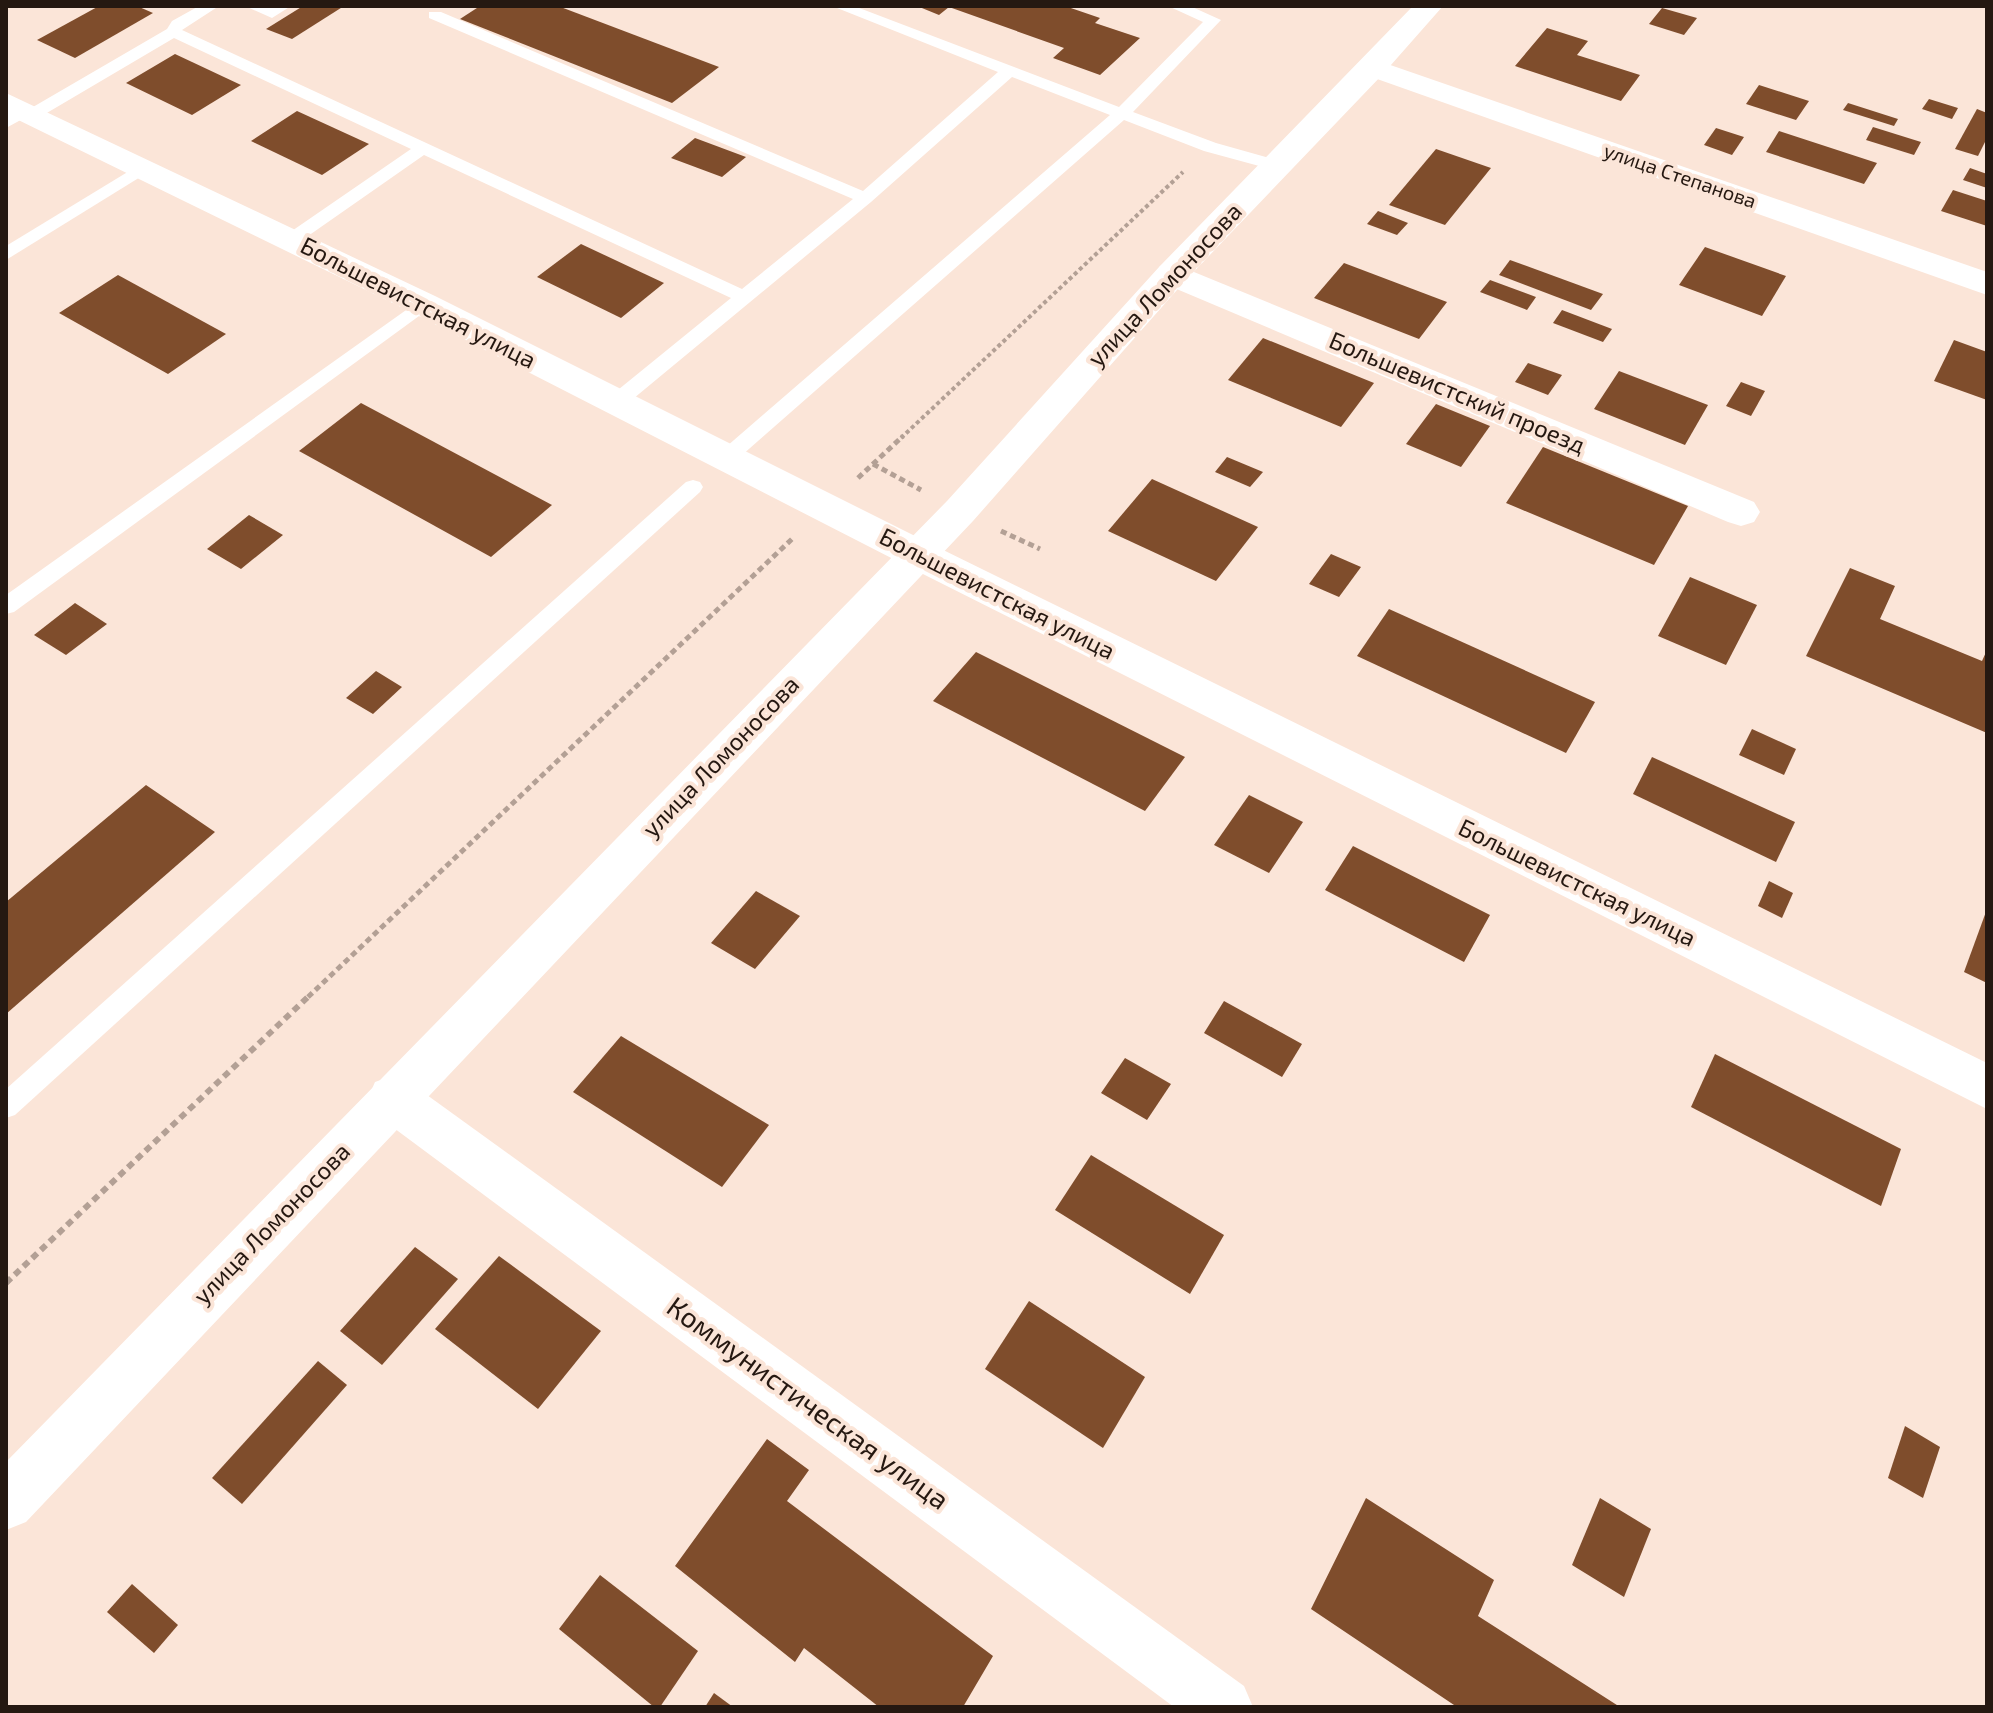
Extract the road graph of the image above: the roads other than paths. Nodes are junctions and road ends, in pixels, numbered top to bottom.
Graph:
1 (211, 6) edge
2 (253, 6) edge
3 (283, 6) edge
4 (840, 6) edge
5 (1176, 6) edge
6 (1429, 6) edge
7 (435, 15) dead end
8 (173, 32) junction
9 (1373, 68) junction
10 (1008, 72) junction
11 (18, 112) edge
12 (1123, 112) junction
13 (424, 148) junction
14 (1278, 166) junction
15 (144, 167) junction
16 (865, 198) junction
17 (292, 239) junction
18 (6, 254) edge
19 (1172, 274) junction
20 (1987, 284) edge
21 (741, 296) junction
22 (423, 304) junction
23 (615, 403) junction
24 (726, 458) junction
25 (693, 487) dead end
26 (1741, 512) dead end
27 (917, 554) junction
28 (6, 606) edge
29 (1987, 1087) edge
30 (392, 1098) junction
31 (6, 1106) edge
32 (6, 1502) edge
33 (1223, 1707) edge

1 - 8 lane
2 - 3 lane
4 - 10 lane
5 - 12 lane
6 - 9 street, улица Ломоносова
7 - 16 lane
8 - 11 lane
8 - 13 lane
9 - 14 street, улица Ломоносова
9 - 20 street, улица Степанова
10 - 12 lane
10 - 16 lane
11 - 15 street, Большевистская улица
12 - 14 lane
12 - 24 lane
13 - 17 lane
13 - 21 lane
14 - 19 street, улица Ломоносова
15 - 17 street, Большевистская улица
15 - 18 lane
16 - 21 lane
17 - 22 street, Большевистская улица
19 - 26 street, Большевистский проезд
19 - 27 street, улица Ломоносова
21 - 23 lane
22 - 23 street, Большевистская улица
22 - 28 lane
23 - 24 street, Большевистская улица
24 - 27 street, Большевистская улица
25 - 31 lane
27 - 29 street, Большевистская улица
27 - 30 street, улица Ломоносова
30 - 32 street, улица Ломоносова
30 - 33 street, Коммунистическая улица

